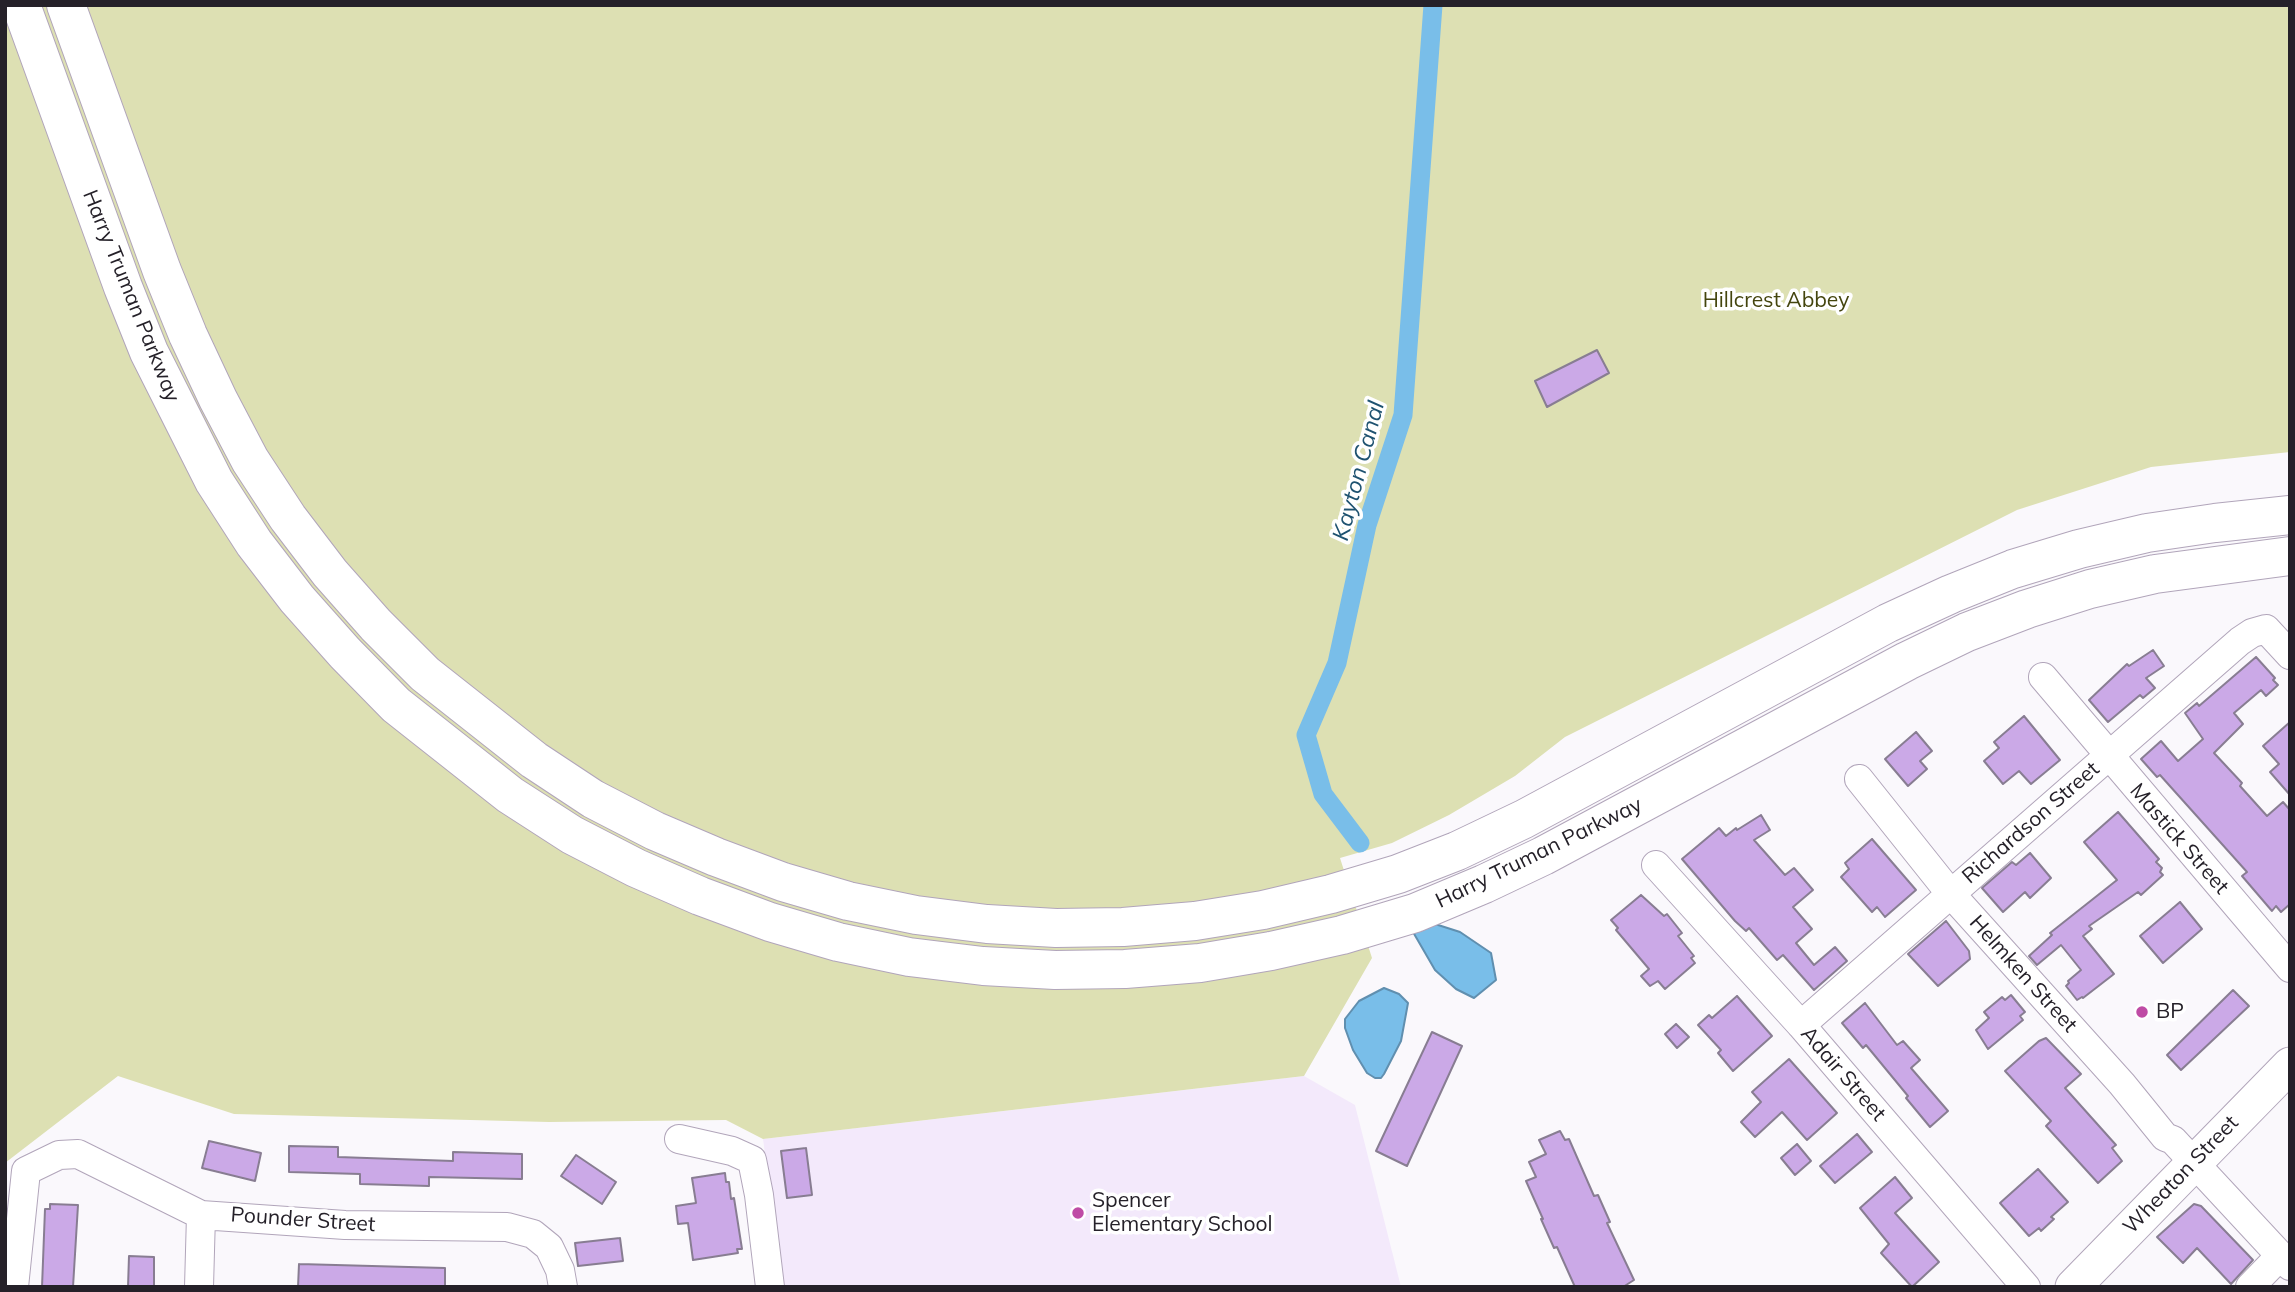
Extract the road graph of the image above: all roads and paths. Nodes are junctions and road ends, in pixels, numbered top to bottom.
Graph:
1 (21, 5) edge
2 (66, 5) edge
3 (2288, 514) edge
4 (2290, 556) edge
5 (2290, 655) edge
6 (2043, 677) dead end
7 (2109, 756) junction
8 (1859, 779) dead end
9 (1657, 865) dead end
10 (1950, 893) junction
11 (2290, 968) edge
12 (1801, 1025) junction
13 (2290, 1065) edge
14 (679, 1139) dead end
15 (2193, 1162) junction
16 (201, 1215) junction
17 (2285, 1261) edge
18 (14, 1287) edge
19 (199, 1287) edge
20 (564, 1287) edge
21 (770, 1287) edge
22 (2026, 1287) edge
23 (2073, 1287) edge
24 (2250, 1287) edge

1 - 4 highway, Harry Truman Parkway
2 - 3 highway, Harry Truman Parkway
5 - 7 street, Richardson Street
6 - 7 street, Mastick Street
7 - 10 street, Richardson Street
7 - 11 street, Mastick Street
8 - 10 street, Helmken Street
9 - 12 street, Adair Street
10 - 12 street, Richardson Street
10 - 15 street, Helmken Street
12 - 22 street, Adair Street
13 - 15 main road, Wheaton Street
14 - 21 street
15 - 17 street, Helmken Street
15 - 23 main road, Wheaton Street
16 - 18 street, Pounder Street
16 - 19 street
16 - 20 street, Pounder Street
17 - 24 street

